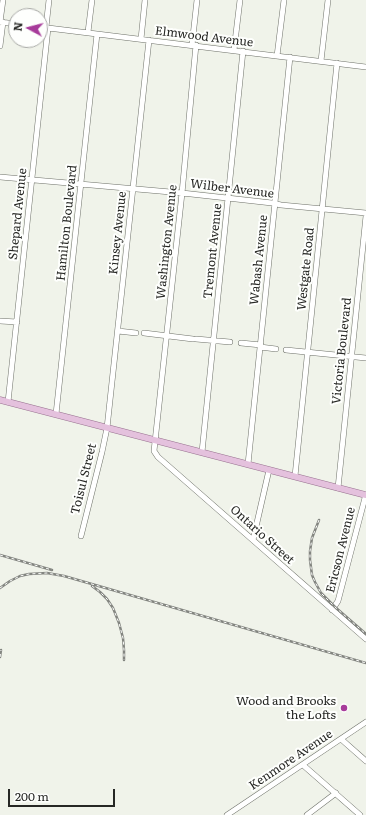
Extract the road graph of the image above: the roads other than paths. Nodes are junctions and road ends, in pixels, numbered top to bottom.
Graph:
1 (3, 0) edge
2 (49, 0) edge
3 (92, 0) edge
4 (145, 0) edge
5 (197, 0) edge
6 (240, 0) edge
7 (284, 0) edge
8 (328, 0) edge
9 (48, 14) edge
10 (1, 22) edge
11 (48, 28) edge
12 (88, 32) junction
13 (97, 34) junction
14 (141, 39) junction
15 (149, 40) junction
16 (194, 45) junction
17 (0, 46) edge
18 (45, 48) edge
19 (234, 50) junction
20 (243, 51) junction
21 (277, 56) junction
22 (290, 57) junction
23 (321, 61) junction
24 (337, 63) junction
25 (366, 67) edge
26 (0, 177) edge
27 (32, 180) junction
28 (81, 184) junction
29 (133, 189) junction
30 (182, 193) junction
31 (228, 198) junction
32 (275, 204) junction
33 (322, 209) junction
34 (366, 215) edge
35 (0, 321) edge
36 (17, 322) junction
37 (118, 331) junction
38 (136, 333) dead end
39 (144, 333) dead end
40 (167, 335) junction
41 (214, 340) junction
42 (230, 342) dead end
43 (241, 343) dead end
44 (260, 346) junction
45 (276, 348) dead end
46 (286, 350) dead end
47 (308, 352) junction
48 (352, 356) junction
49 (366, 358) edge
50 (0, 400) edge
51 (8, 402) junction
52 (56, 414) junction
53 (107, 428) junction
54 (156, 440) junction
55 (202, 452) junction
56 (248, 464) junction
57 (269, 470) junction
58 (295, 476) junction
59 (338, 488) junction
60 (366, 495) edge
61 (80, 536) dead end
62 (253, 540) junction
63 (332, 610) junction
64 (366, 639) edge
65 (366, 722) edge
66 (341, 739) junction
67 (366, 761) edge
68 (303, 765) junction
69 (336, 793) junction
70 (227, 815) edge
71 (307, 815) edge
72 (360, 815) edge

1 - 10 street
2 - 9 street, Shepard Avenue
3 - 12 street
4 - 14 street
5 - 16 street, Washington Avenue
6 - 19 street
7 - 21 street
8 - 23 street
10 - 17 street
11 - 12 street, Elmwood Avenue
12 - 13 street, Elmwood Avenue
13 - 14 street, Elmwood Avenue
13 - 28 street, Hamilton Boulevard
14 - 15 street, Elmwood Avenue
15 - 16 street, Elmwood Avenue
15 - 29 street, Kinsey Avenue
16 - 19 street, Elmwood Avenue
16 - 30 street, Washington Avenue
18 - 27 street, Shepard Avenue
19 - 20 street, Elmwood Avenue
20 - 21 street, Elmwood Avenue
20 - 31 street, Tremont Avenue
21 - 22 street, Elmwood Avenue
22 - 23 street, Elmwood Avenue
22 - 32 street, Wabash Avenue
23 - 24 street, Elmwood Avenue
24 - 25 street, Elmwood Avenue
24 - 33 street, Westgate Road
26 - 27 street, Wilber Avenue
27 - 28 street, Wilber Avenue
27 - 36 street, Shepard Avenue
28 - 29 street, Wilber Avenue
28 - 52 street, Hamilton Boulevard
29 - 30 street, Wilber Avenue
29 - 37 street, Kinsey Avenue
30 - 31 street, Wilber Avenue
30 - 40 street, Washington Avenue
31 - 32 street, Wilber Avenue
31 - 41 street, Tremont Avenue
32 - 33 street, Wilber Avenue
32 - 44 street, Wabash Avenue
33 - 34 street, Wilber Avenue
33 - 47 street, Westgate Road
34 - 48 street, Victoria Boulevard
35 - 36 street
36 - 51 street, Shepard Avenue
37 - 38 street
37 - 53 street, Kinsey Avenue
39 - 40 street
40 - 41 street
40 - 54 street, Washington Avenue
41 - 42 street
41 - 55 street, Tremont Avenue
43 - 44 street
44 - 45 street
44 - 56 street, Wabash Avenue
46 - 47 street
47 - 48 street
47 - 58 street, Westgate Road
48 - 49 street
48 - 59 street, Victoria Boulevard
50 - 51 main road
51 - 52 main road
52 - 53 main road
53 - 54 main road
53 - 61 street, Toisul Street
54 - 55 main road
54 - 62 street, Ontario Street
55 - 56 main road
56 - 57 main road
57 - 58 main road
57 - 62 street
58 - 59 main road
59 - 60 main road
60 - 63 street, Ericson Avenue
62 - 63 street, Ontario Street
63 - 64 street, Ontario Street
65 - 66 street, Kenmore Avenue
66 - 67 street
66 - 68 street, Kenmore Avenue
68 - 69 street
68 - 70 street, Kenmore Avenue
69 - 71 street
69 - 72 street

